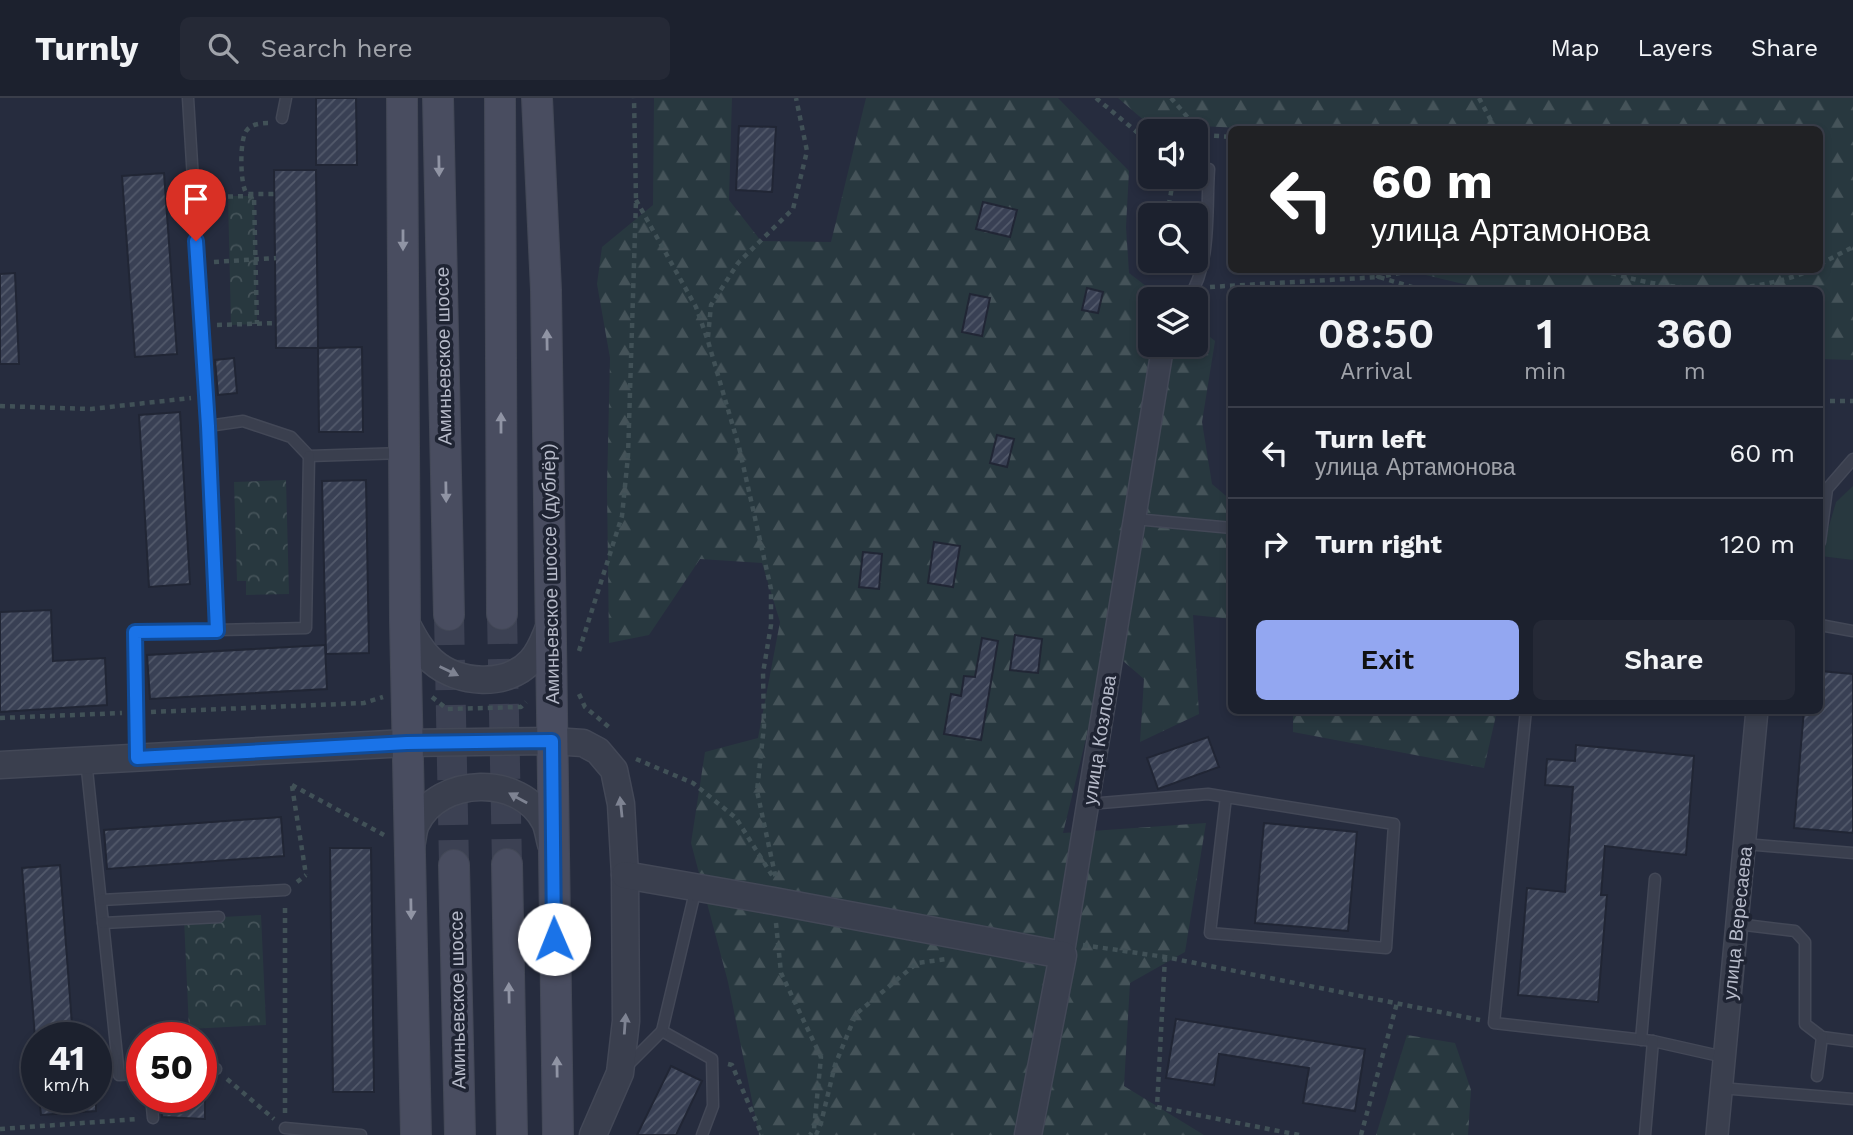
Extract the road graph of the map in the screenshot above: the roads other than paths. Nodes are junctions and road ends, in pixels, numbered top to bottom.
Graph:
1 (188, 98) edge
2 (286, 98) edge
3 (402, 98) edge
4 (438, 98) edge
5 (500, 98) edge
6 (537, 98) edge
7 (282, 118) road end
8 (1209, 169) dead end
9 (1195, 287) edge
10 (1161, 357) edge
11 (208, 426) junction
12 (405, 453) junction
13 (309, 456) junction
14 (1853, 459) edge
15 (1135, 519) junction
16 (1823, 519) edge
17 (1228, 528) edge
18 (502, 614) tunnel mouth
19 (449, 615) tunnel mouth
20 (405, 621) junction
21 (551, 623) junction
22 (1823, 625) edge
23 (217, 631) junction
24 (1853, 631) edge
25 (1526, 714) edge
26 (1757, 714) edge
27 (552, 741) junction
28 (407, 743) junction
29 (137, 758) junction
30 (86, 760) junction
31 (0, 765) edge
32 (1226, 797) junction
33 (1089, 804) junction
34 (1745, 844) junction
35 (401, 847) junction
36 (553, 852) junction
37 (1853, 853) edge
38 (507, 864) tunnel mouth
39 (454, 865) tunnel mouth
40 (625, 876) junction
41 (1656, 879) dead end
42 (696, 887) junction
43 (285, 890) road end
44 (101, 900) junction
45 (219, 917) dead end
46 (103, 923) junction
47 (1737, 924) junction
48 (1064, 948) junction
49 (662, 1031) junction
50 (1822, 1037) junction
51 (1641, 1040) junction
52 (1653, 1041) junction
53 (1853, 1041) edge
54 (1724, 1057) junction
55 (620, 1073) junction
56 (126, 1075) edge
57 (1817, 1076) dead end
58 (1721, 1088) junction
59 (1853, 1099) edge
60 (153, 1113) edge
61 (153, 1118) road end
62 (285, 1128) road end
63 (361, 1135) edge
64 (416, 1135) edge
65 (460, 1135) edge
66 (512, 1135) edge
67 (558, 1135) edge
68 (593, 1135) edge
69 (702, 1135) edge
70 (1028, 1135) edge
71 (1645, 1135) edge
72 (1717, 1135) edge

1 - 11 lane
2 - 7 lane
3 -> 12 main road
4 -> 19 main road, Аминьевское шоссе
18 -> 5 main road
21 -> 6 main road, Аминьевское шоссе (дублёр)
8 - 9 lane
10 - 15 street, улица Козлова
11 - 13 lane
11 - 23 lane
12 - 13 lane
12 - 20 main road
13 - 23 lane
14 - 16 lane
15 - 17 lane
15 - 33 street, улица Козлова
20 -> 21 street
20 - 28 main road
21 - 27 main road, Аминьевское шоссе (дублёр)
22 - 24 lane
23 - 29 lane
25 - 51 lane
26 - 34 street, улица Вересаева
27 - 28 street
27 - 36 main road, Аминьевское шоссе (дублёр)
40 -> 27 street
28 - 29 street
28 - 35 main road
29 - 30 street
30 - 31 street
30 - 44 lane
32 - 32 lane
32 - 33 lane
33 - 48 street, улица Козлова
34 - 37 lane
34 - 47 street, улица Вересаева
36 -> 35 street
35 -> 64 main road
67 -> 36 main road, Аминьевское шоссе (дублёр)
66 -> 38 main road
39 - 65 main road, Аминьевское шоссе
40 - 42 street
55 -> 40 street
41 - 51 lane
42 - 48 street
42 - 49 lane
43 - 44 lane
44 - 46 lane
45 - 46 lane
46 - 56 lane
47 - 50 lane
47 - 54 street, улица Вересаева
48 - 70 street, улица Козлова
49 - 55 lane
49 - 69 lane
50 - 53 lane
50 - 57 lane
51 - 52 lane
52 - 54 lane
52 - 71 lane
54 - 58 street, улица Вересаева
55 - 68 street
58 - 59 lane
58 - 72 street, улица Вересаева
60 - 61 lane
62 - 63 lane

